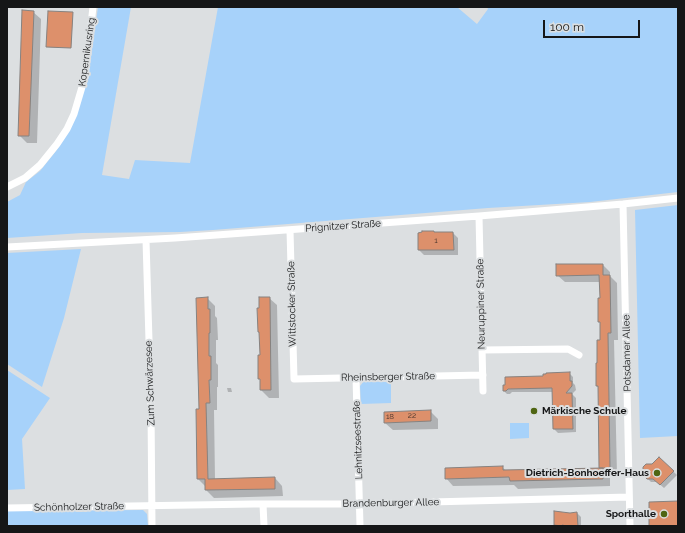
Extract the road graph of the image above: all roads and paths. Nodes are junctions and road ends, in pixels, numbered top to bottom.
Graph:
1 (93, 7) edge
2 (7, 187) edge
3 (678, 198) edge
4 (623, 204) junction
5 (479, 216) junction
6 (290, 230) junction
7 (146, 240) junction
8 (7, 247) edge
9 (482, 350) junction
10 (579, 355) dead end
11 (483, 375) junction
12 (356, 377) junction
13 (294, 379) joint
14 (483, 391) dead end
15 (629, 497) junction
16 (360, 503) junction
17 (263, 504) junction
18 (152, 506) junction
19 (7, 508) edge
20 (152, 526) edge
21 (264, 526) edge
22 (360, 526) edge
23 (630, 526) edge

1 - 2 street, Kopernikusring
3 - 4 street, Prignitzer Straße
4 - 5 street, Prignitzer Straße
4 - 15 street, Potsdamer Allee
5 - 6 street, Prignitzer Straße
5 - 9 street, Neuruppiner Straße
6 - 7 street, Prignitzer Straße
6 - 13 street, Wittstocker Straße
7 - 8 street, Prignitzer Straße
7 - 18 street, Zum Schwärzesee
9 - 10 street
9 - 11 street, Neuruppiner Straße
11 - 12 street, Rheinsberger Straße
11 - 14 street, Neuruppiner Straße
12 - 13 street, Rheinsberger Straße
12 - 16 street, Lehnitzseestraße
15 - 16 street, Brandenburger Allee
15 - 23 street, Potsdamer Allee
16 - 17 street, Brandenburger Allee
16 - 22 street, Lehnitzseestraße
17 - 18 street, Brandenburger Allee
17 - 21 street
18 - 19 street, Schönholzer Straße
18 - 20 street, Zum Schwärzesee

